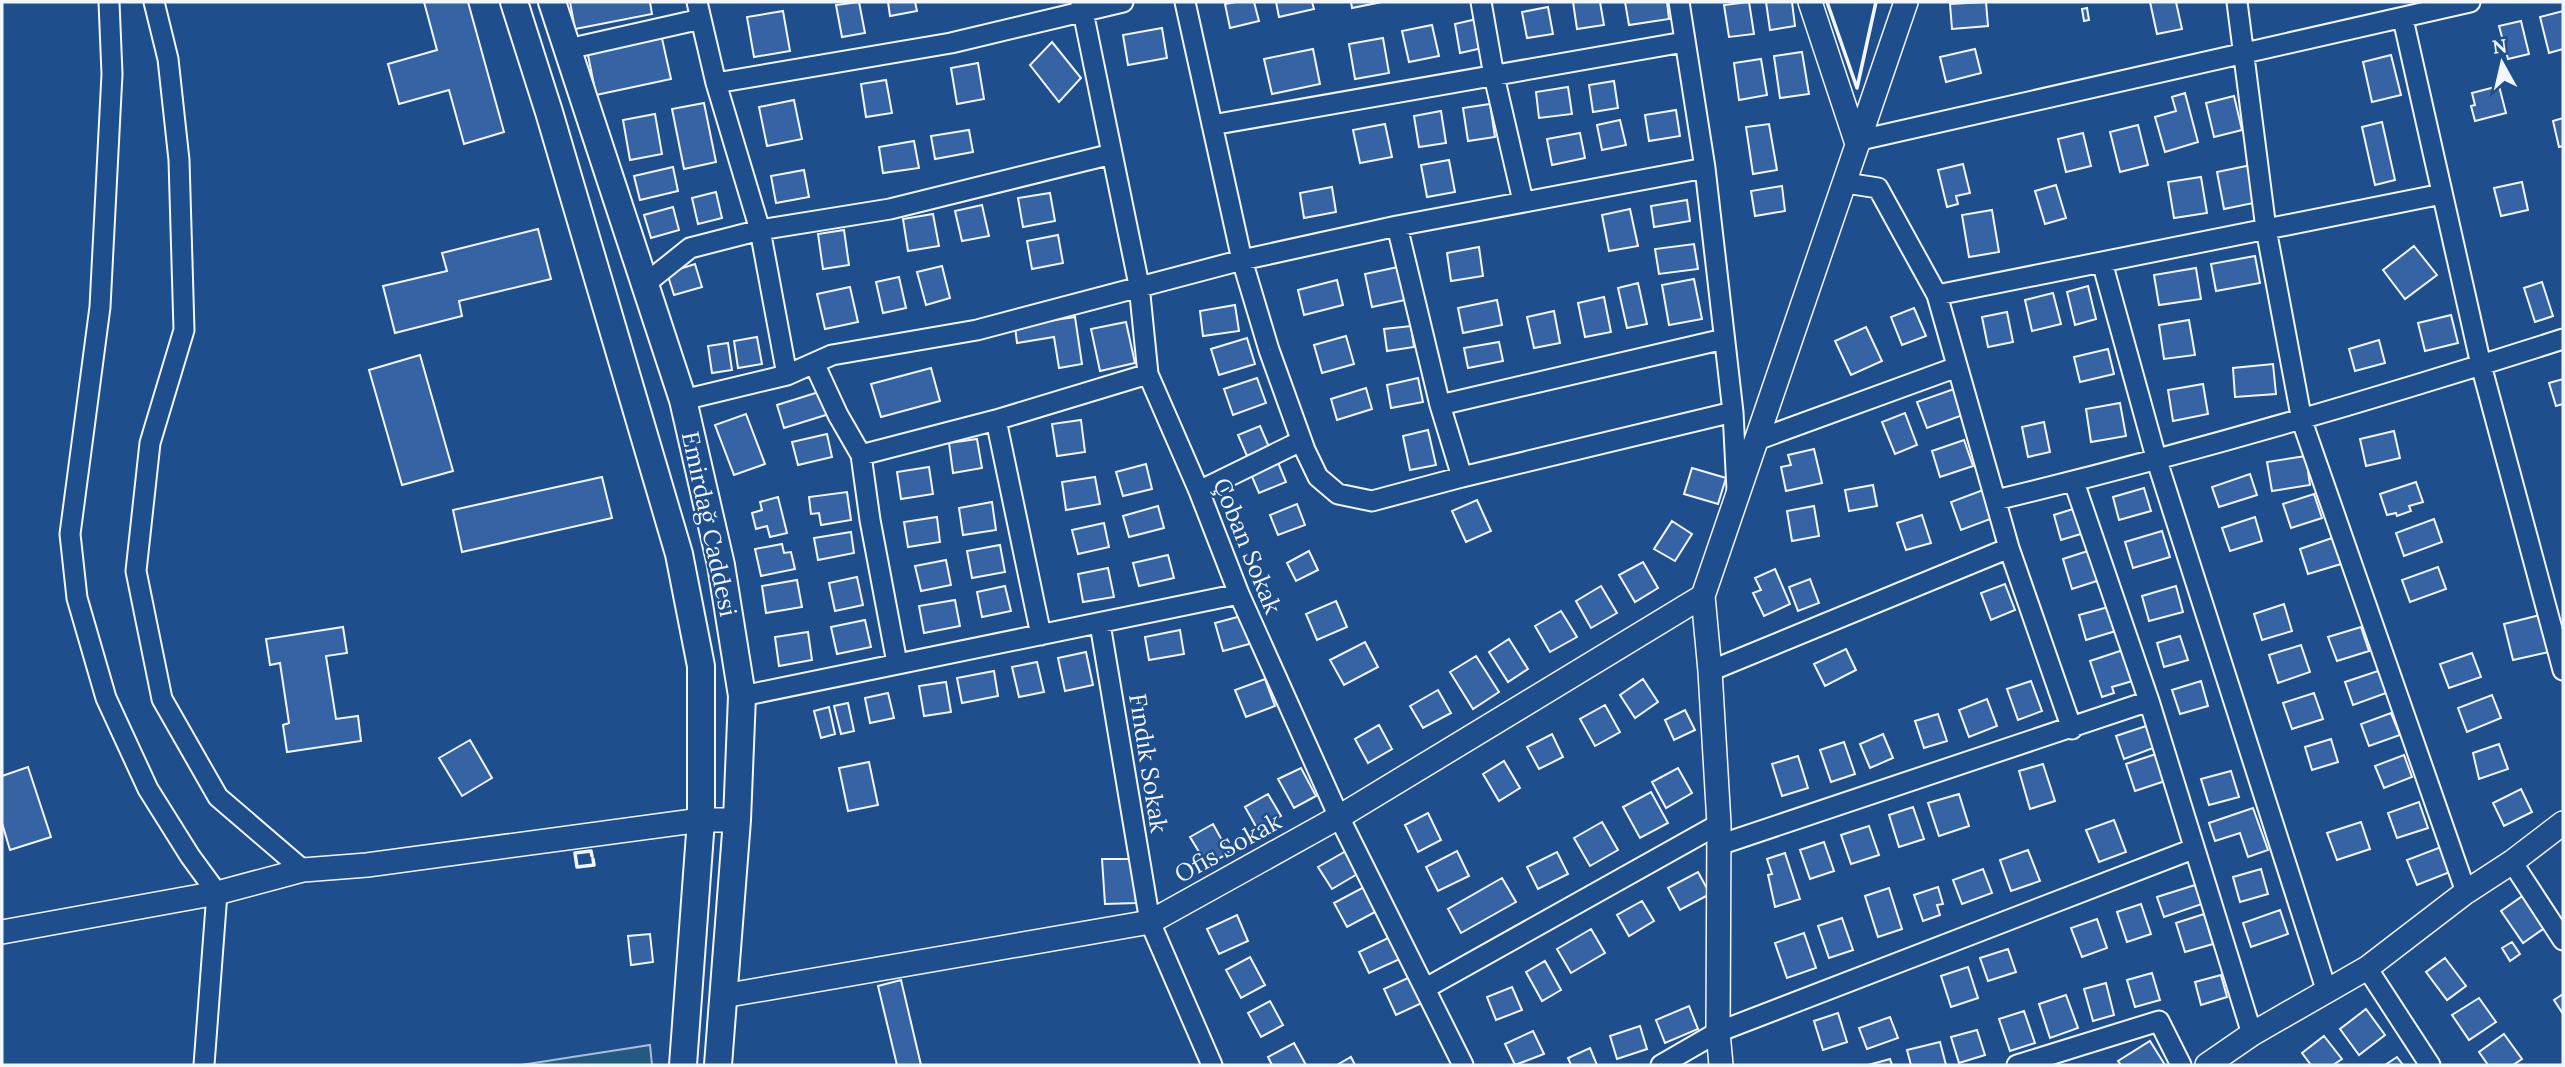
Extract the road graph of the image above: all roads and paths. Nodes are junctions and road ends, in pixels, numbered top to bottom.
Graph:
1 (109, 2) edge
2 (154, 2) edge
3 (514, 2) edge
4 (552, 2) edge
5 (1123, 2) edge
6 (1185, 2) edge
7 (1481, 2) edge
8 (1679, 2) edge
9 (1810, 2) edge
10 (1906, 2) edge
11 (2237, 2) edge
12 (2470, 2) edge
13 (1083, 7) edge
14 (699, 10) edge
15 (2403, 19) junction
16 (1684, 42) junction
17 (568, 50) junction
18 (2244, 52) junction
19 (1494, 76) junction
20 (716, 83) junction
21 (1212, 125) junction
22 (1856, 141) junction
23 (1112, 154) junction
24 (1705, 169) junction
25 (1846, 183) junction
26 (2442, 194) junction
27 (1523, 201) junction
28 (1398, 226) junction
29 (2266, 229) junction
30 (760, 230) junction
31 (1242, 260) junction
32 (2102, 262) junction
33 (645, 284) junction
34 (1139, 285) junction
35 (1937, 295) junction
36 (2563, 338) edge
37 (1724, 339) junction
38 (814, 363) junction
39 (2481, 365) junction
40 (1957, 367) junction
41 (1148, 374) junction
42 (787, 375) junction
43 (683, 400) junction
44 (1440, 405) junction
45 (1733, 412) junction
46 (996, 420) junction
47 (2302, 421) junction
48 (1301, 440) junction
49 (1754, 442) junction
50 (861, 455) junction
51 (2157, 461) junction
52 (1462, 477) junction
53 (2074, 482) junction
54 (1199, 491) junction
55 (1737, 494) junction
56 (1996, 500) junction
57 (2009, 548) junction
58 (1239, 594) junction
59 (1703, 596) junction
60 (1100, 624) junction
61 (1041, 635) junction
62 (897, 663) junction
63 (2563, 670) edge
64 (1710, 671) junction
65 (742, 696) junction
66 (2148, 701) junction
67 (2072, 729) junction
68 (1339, 817) junction
69 (701, 820) junction
70 (737, 820) junction
71 (2563, 823) edge
72 (1719, 835) junction
73 (2193, 849) junction
74 (2512, 862) junction
75 (303, 870) junction
76 (217, 892) junction
77 (2466, 892) junction
78 (1150, 922) junction
79 (2, 932) edge
80 (2563, 940) edge
81 (2367, 968) junction
82 (1426, 988) junction
83 (2327, 992) junction
84 (723, 996) junction
85 (1718, 1032) junction
86 (2252, 1034) junction
87 (204, 1065) edge
88 (683, 1065) edge
89 (718, 1065) edge
90 (1212, 1065) edge
91 (1463, 1065) edge
92 (1661, 1065) edge
93 (1721, 1065) edge
94 (2017, 1065) edge
95 (2180, 1065) edge
96 (2207, 1065) edge
97 (2430, 1065) edge

1 - 76 street
2 - 75 street
3 - 69 main road, Emirdağ Caddesi
4 - 17 main road, Emirdağ Caddesi
5 - 13 street
6 - 21 street
7 - 19 street
8 - 16 street
9 - 22 street
10 - 22 street
11 - 18 street
12 - 15 street
13 - 20 street
13 - 23 street, Çoban Sokak
14 - 17 street
14 - 20 street
15 - 18 street
15 - 26 street
16 - 19 street
16 - 24 street
17 - 33 main road, Emirdağ Caddesi
18 - 22 street
18 - 29 street
19 - 21 street
19 - 27 street
20 - 30 street
21 - 31 street
22 - 25 street
23 - 30 street
23 - 34 street, Çoban Sokak
24 - 27 street
24 - 37 street
25 - 35 street
25 - 49 street
26 - 29 street
26 - 39 street
27 - 28 street
28 - 31 street
28 - 44 street
29 - 32 street
29 - 47 street
30 - 33 street
30 - 42 street
31 - 34 street
31 - 48 street
32 - 35 street
32 - 51 street
33 - 43 main road, Emirdağ Caddesi
34 - 38 street
34 - 41 street, Çoban Sokak
35 - 40 street
36 - 39 street
37 - 44 street
37 - 45 street
38 - 42 street
38 - 50 street
39 - 47 street
39 - 63 street
40 - 49 street
40 - 56 street
41 - 46 street
41 - 54 street, Çoban Sokak
42 - 43 street
43 - 65 main road, Emirdağ Caddesi
44 - 52 street
45 - 52 street
45 - 55 street
46 - 50 street
46 - 61 street
47 - 51 street
47 - 77 street
48 - 52 street
48 - 54 street
49 - 55 street
50 - 62 street
51 - 53 street
51 - 83 street
53 - 56 street
53 - 66 street
54 - 58 street, Çoban Sokak
55 - 59 street
56 - 57 street
57 - 64 street
57 - 67 street
58 - 60 street
58 - 68 street, Çoban Sokak
59 - 64 street
59 - 68 street, Ofis Sokak
60 - 61 street
60 - 78 street, Fındık Sokak
61 - 62 street
62 - 65 street
64 - 72 street
65 - 70 main road, Emirdağ Caddesi
66 - 67 street
66 - 73 street
67 - 72 street
68 - 78 street, Ofis Sokak
68 - 82 street, Çoban Sokak
69 - 70 street
69 - 75 street
69 - 88 main road, Emirdağ Caddesi
70 - 84 main road, Emirdağ Caddesi
71 - 74 street
72 - 82 street
72 - 85 street
73 - 85 street
73 - 86 street
74 - 77 street
74 - 80 street
75 - 76 street
76 - 79 street
76 - 87 street
77 - 81 street
78 - 84 street, Ofis Sokak
78 - 90 street, Fındık Sokak
81 - 83 street
81 - 97 street
82 - 91 street, Çoban Sokak
83 - 86 street
84 - 89 main road, Emirdağ Caddesi
85 - 92 street
85 - 93 street
86 - 96 street
94 - 95 street

